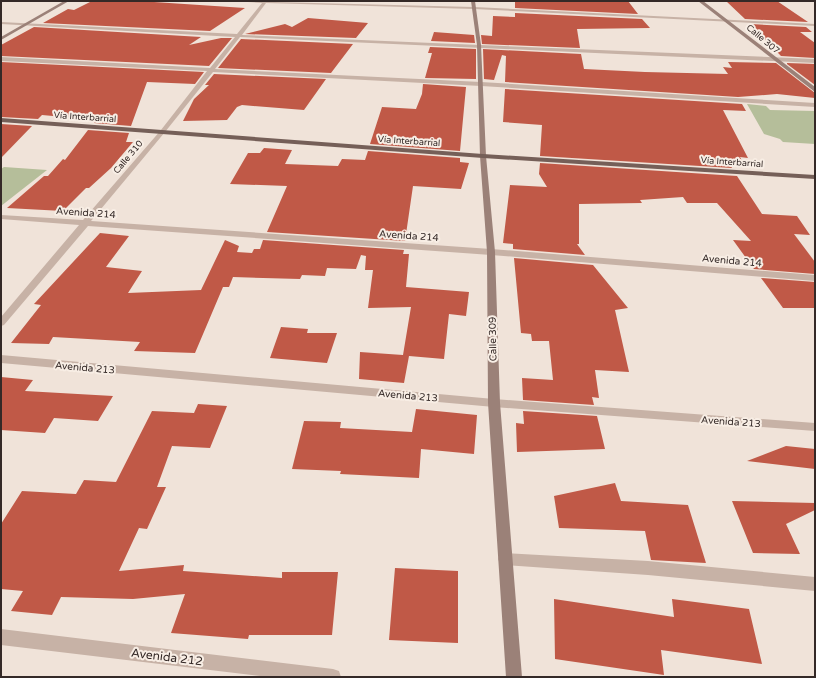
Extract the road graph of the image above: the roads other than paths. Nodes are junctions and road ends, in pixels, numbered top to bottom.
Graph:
1 (67, 1) edge
2 (234, 1) edge
3 (700, 1) edge
4 (266, 2) edge
5 (474, 5) edge
6 (730, 22) junction
7 (1, 23) edge
8 (27, 24) junction
9 (815, 25) edge
10 (239, 36) junction
11 (1, 39) edge
12 (479, 45) junction
13 (1, 59) edge
14 (774, 60) junction
15 (815, 61) edge
16 (212, 70) junction
17 (481, 84) junction
18 (815, 90) edge
19 (815, 105) edge
20 (1, 120) edge
21 (163, 131) junction
22 (483, 156) junction
23 (815, 177) edge
24 (1, 217) edge
25 (84, 223) junction
26 (491, 252) junction
27 (815, 278) edge
28 (1, 323) edge
29 (1, 359) edge
30 (494, 403) junction
31 (815, 427) edge
32 (505, 559) junction
33 (815, 584) edge
34 (1, 637) edge
35 (333, 677) edge
36 (514, 677) edge

1 - 8 street
2 - 4 street
3 - 6 street, Calle 307
4 - 5 street
4 - 10 street, Calle 310
5 - 6 street
5 - 12 street, Calle 309
6 - 9 street
6 - 14 street, Calle 307
7 - 8 street
8 - 10 street
8 - 11 street
10 - 12 street
10 - 16 street, Calle 310
12 - 14 street
12 - 17 street, Calle 309
13 - 16 street
14 - 15 street
14 - 18 street, Calle 307
16 - 17 street
16 - 21 street, Calle 310
17 - 19 street
17 - 22 street, Calle 309
20 - 21 main road, Vía Interbarrial
21 - 22 main road, Vía Interbarrial
21 - 25 street, Calle 310
22 - 23 main road, Vía Interbarrial
22 - 26 street, Calle 309
24 - 25 street, Avenida 214
25 - 26 street, Avenida 214
25 - 28 street, Calle 310
26 - 27 street, Avenida 214
26 - 30 street, Calle 309
29 - 30 street, Avenida 213
30 - 31 street, Avenida 213
30 - 32 street, Calle 309
32 - 33 street
32 - 36 street, Calle 309
34 - 35 street, Avenida 212

